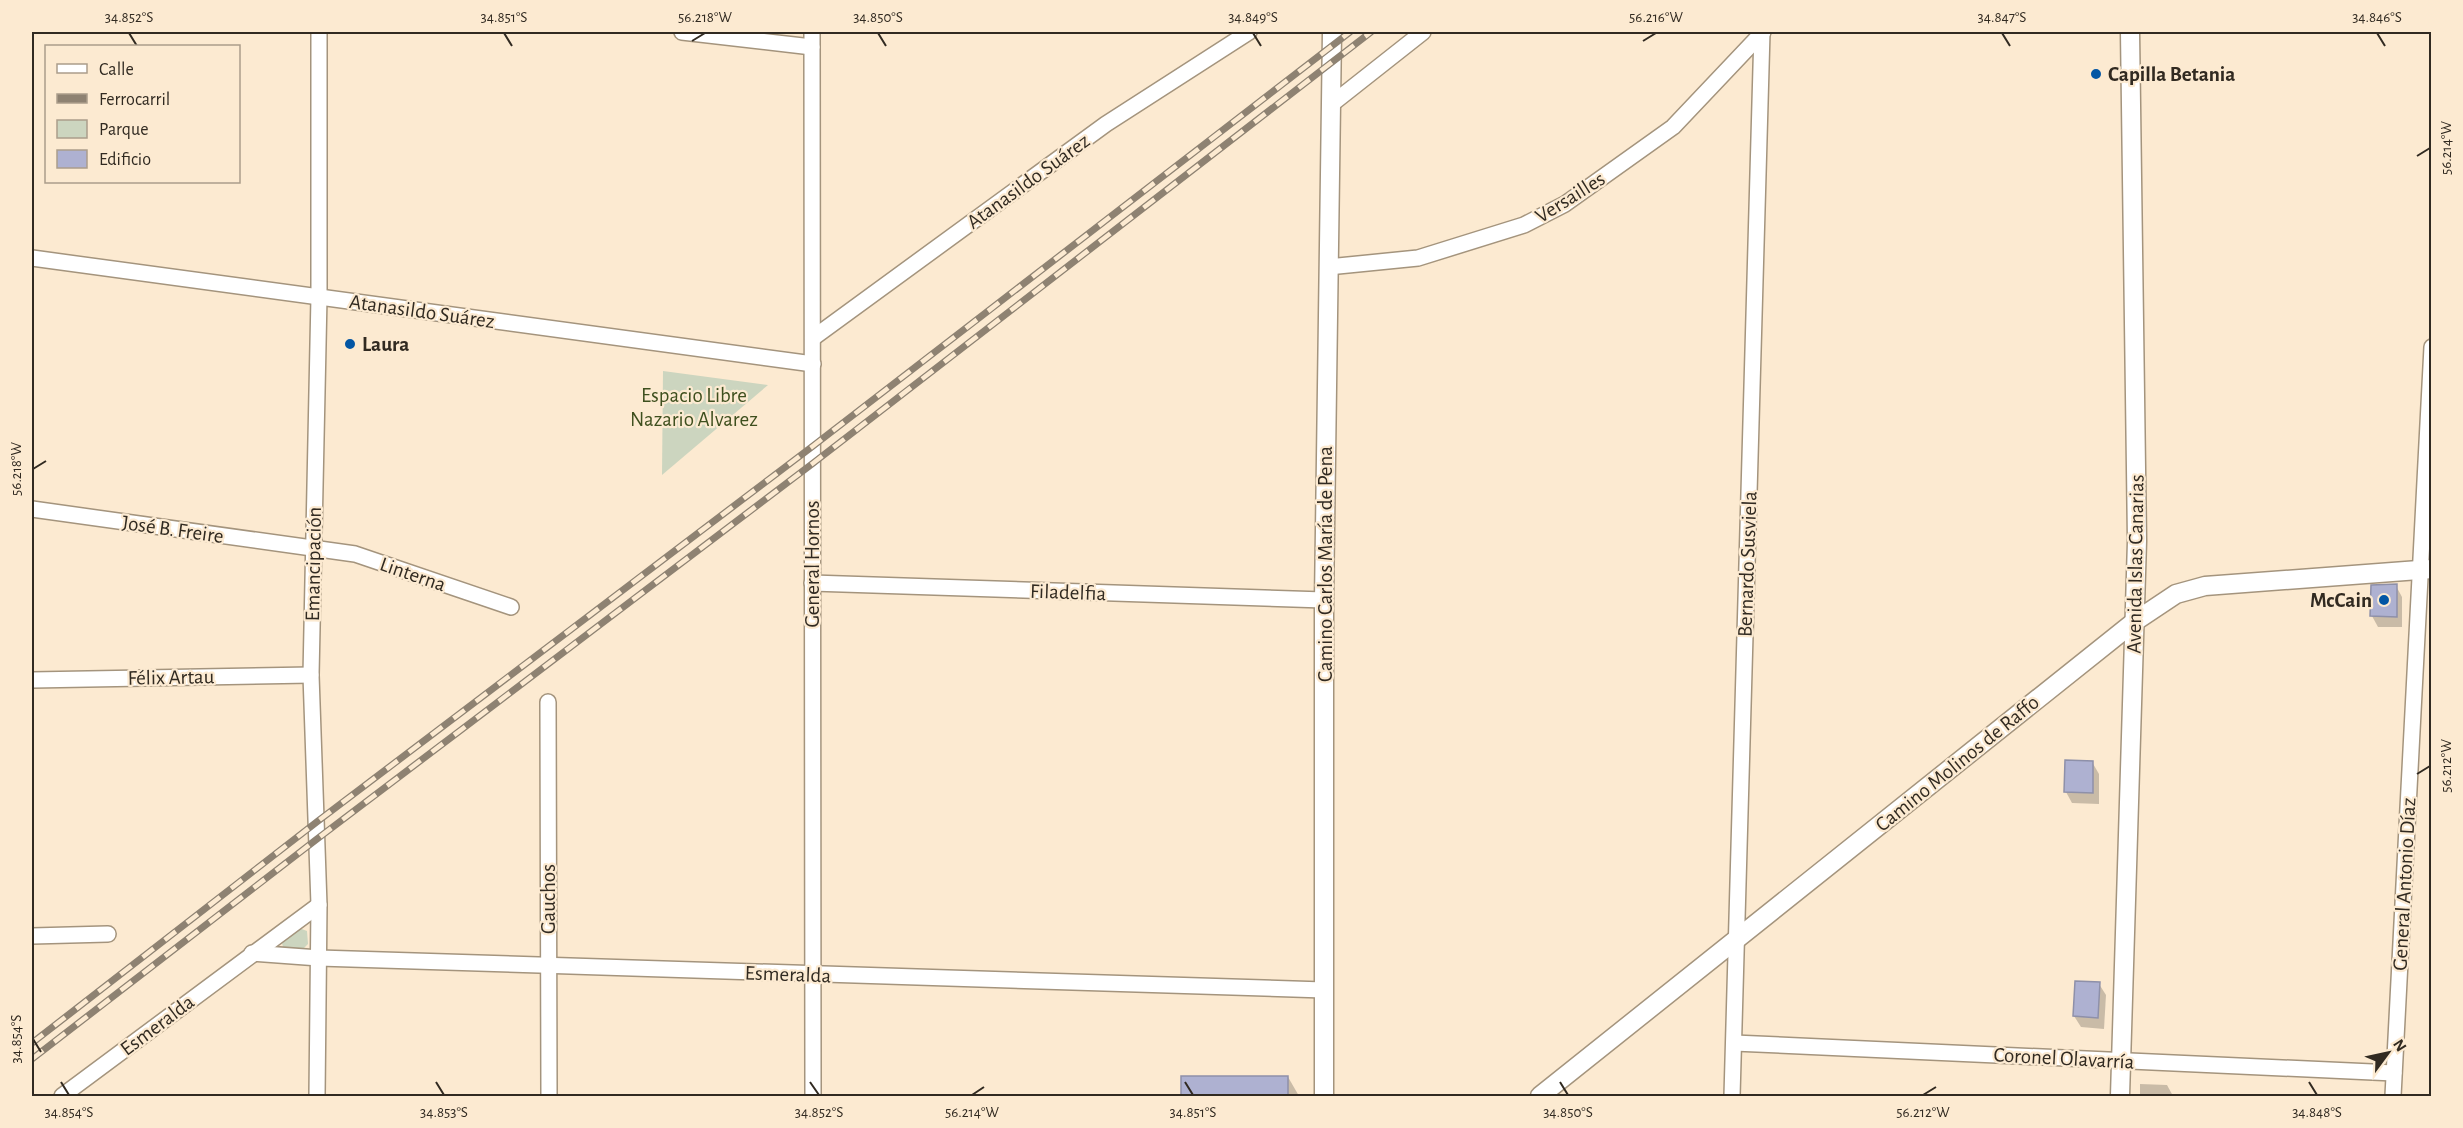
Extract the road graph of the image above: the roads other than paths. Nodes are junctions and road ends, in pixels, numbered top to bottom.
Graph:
1 (319, 32) edge
2 (682, 32) edge
3 (1249, 32) edge
4 (1332, 32) edge
5 (1423, 32) edge
6 (1762, 32) edge
7 (2130, 32) edge
8 (812, 39) edge
9 (1333, 103) junction
10 (32, 258) edge
11 (1328, 267) junction
12 (320, 297) junction
13 (813, 338) junction
14 (2432, 347) edge
15 (813, 364) junction
16 (32, 509) edge
17 (314, 549) junction
18 (2425, 569) edge
19 (812, 583) junction
20 (1324, 600) junction
21 (511, 607) dead end
22 (2134, 622) junction
23 (311, 675) junction
24 (32, 680) edge
25 (548, 702) dead end
26 (319, 905) junction
27 (108, 934) dead end
28 (32, 936) edge
29 (1737, 939) junction
30 (252, 953) junction
31 (319, 958) junction
32 (549, 964) junction
33 (814, 975) junction
34 (1324, 990) junction
35 (1734, 1043) junction
36 (2121, 1061) junction
37 (2394, 1073) junction
38 (62, 1096) edge
39 (317, 1096) edge
40 (549, 1096) edge
41 (813, 1096) edge
42 (1324, 1096) edge
43 (1540, 1096) edge
44 (1732, 1096) edge
45 (2120, 1096) edge
46 (2393, 1096) edge

1 - 12 street, Emancipación
2 - 8 street
3 - 13 street, Atanasildo Suárez
4 - 9 street, Camino Carlos María de Pena
5 - 9 street
6 - 11 street, Versailles
6 - 29 street, Bernardo Susviela
7 - 22 street, Avenida Islas Canarias
8 - 13 street, General Hornos
9 - 11 street, Camino Carlos María de Pena
10 - 12 street, Atanasildo Suárez
11 - 20 street, Camino Carlos María de Pena
12 - 15 street, Atanasildo Suárez
12 - 17 street, Emancipación
13 - 15 street, General Hornos
14 - 18 street, General Antonio Díaz
15 - 19 street, General Hornos
16 - 17 street, José B. Freire
17 - 21 street, Linterna
17 - 23 street, Emancipación
18 - 22 street, Camino Molinos de Raffo
18 - 37 street, General Antonio Díaz
19 - 20 street, Filadelfia
19 - 33 street, General Hornos
20 - 34 street, Camino Carlos María de Pena
22 - 29 street, Camino Molinos de Raffo
22 - 36 street, Avenida Islas Canarias
23 - 24 street, Félix Artau
23 - 26 street, Emancipación
25 - 32 street, Gauchos
26 - 30 street, Esmeralda
26 - 31 street, Emancipación
27 - 28 street
29 - 35 street, Bernardo Susviela
29 - 43 street, Camino Molinos de Raffo
30 - 31 street, Esmeralda
30 - 38 street, Esmeralda
31 - 32 street, Esmeralda
31 - 39 street, Emancipación
32 - 33 street, Esmeralda
32 - 40 street, Gauchos
33 - 34 street, Esmeralda
33 - 41 street, General Hornos
34 - 42 street, Camino Carlos María de Pena
35 - 36 street, Coronel Olavarría
35 - 44 street, Bernardo Susviela
36 - 37 street, Coronel Olavarría
36 - 45 street, Avenida Islas Canarias
37 - 46 street, General Antonio Díaz

